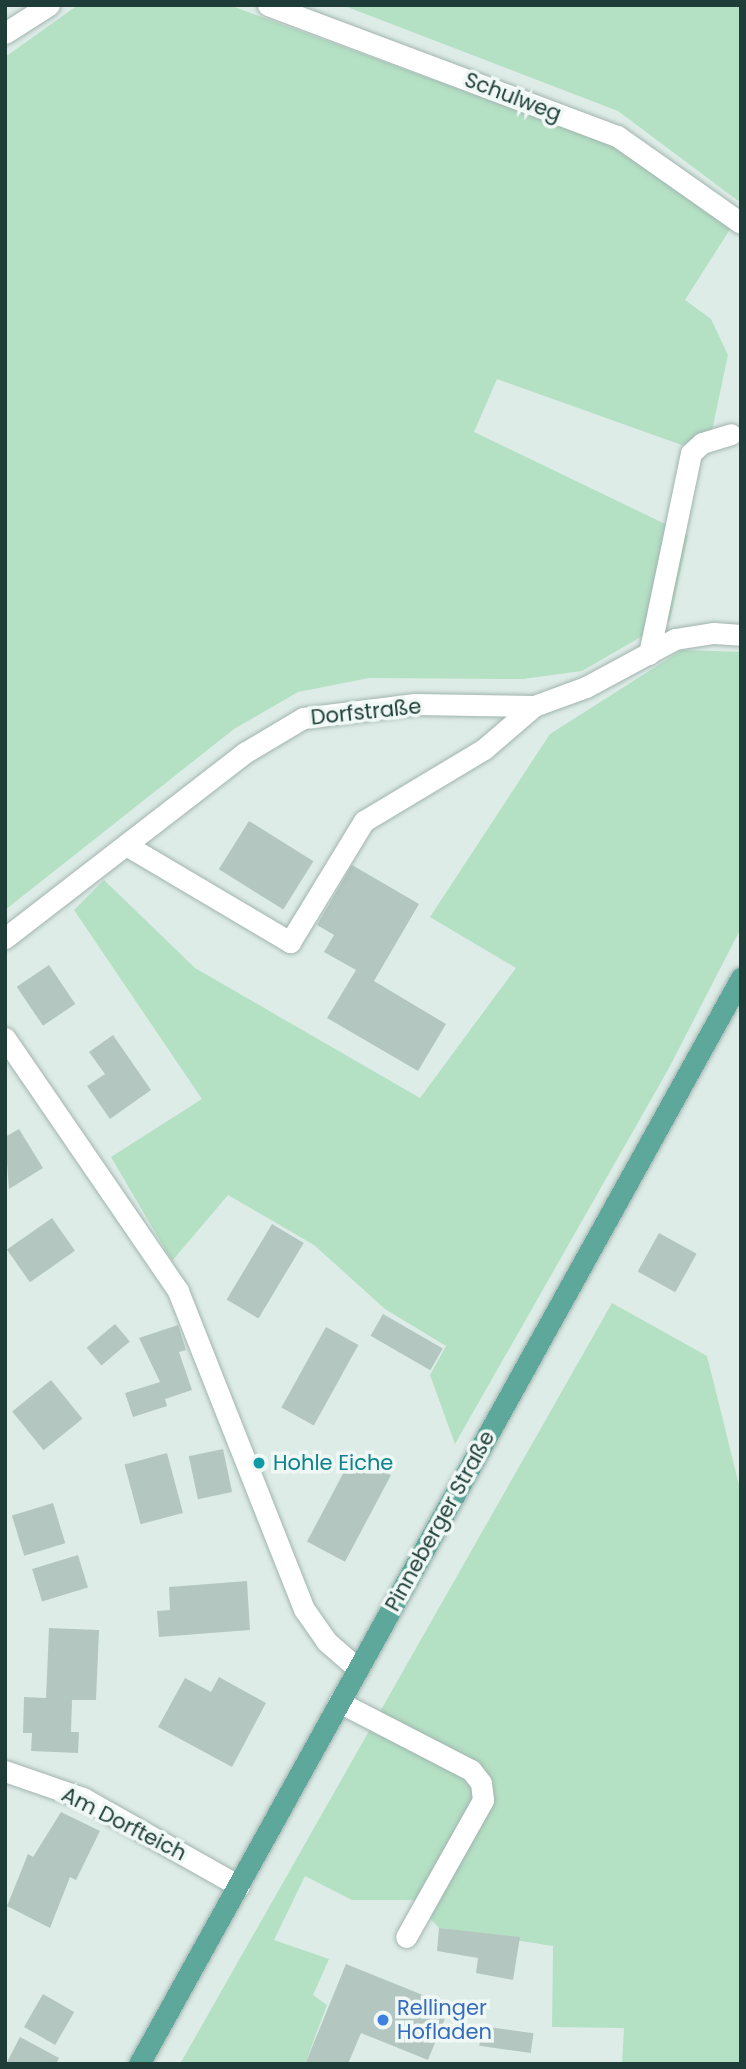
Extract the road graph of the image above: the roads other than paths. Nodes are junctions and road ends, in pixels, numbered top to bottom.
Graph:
1 (49, 5) edge
2 (268, 5) edge
3 (5, 33) edge
4 (741, 223) edge
5 (731, 434) dead end
6 (741, 635) edge
7 (649, 653) junction
8 (534, 706) junction
9 (126, 845) junction
10 (5, 938) edge
11 (741, 978) edge
12 (5, 1038) edge
13 (357, 1668) junction
14 (339, 1702) junction
15 (5, 1771) edge
16 (239, 1886) junction
17 (407, 1937) dead end
18 (139, 2064) edge

1 - 3 street
2 - 4 street, Schulweg
5 - 7 street
6 - 7 street, Dorfstraße
7 - 8 street, Dorfstraße
8 - 9 street, Dorfstraße
8 - 9 street
9 - 10 street, Dorfstraße
11 - 13 main road, Pinneberger Straße
12 - 13 street
13 - 14 main road, Pinneberger Straße
14 - 16 main road, Pinneberger Straße
14 - 17 street
15 - 16 street, Am Dorfteich
16 - 18 main road, Pinneberger Straße

